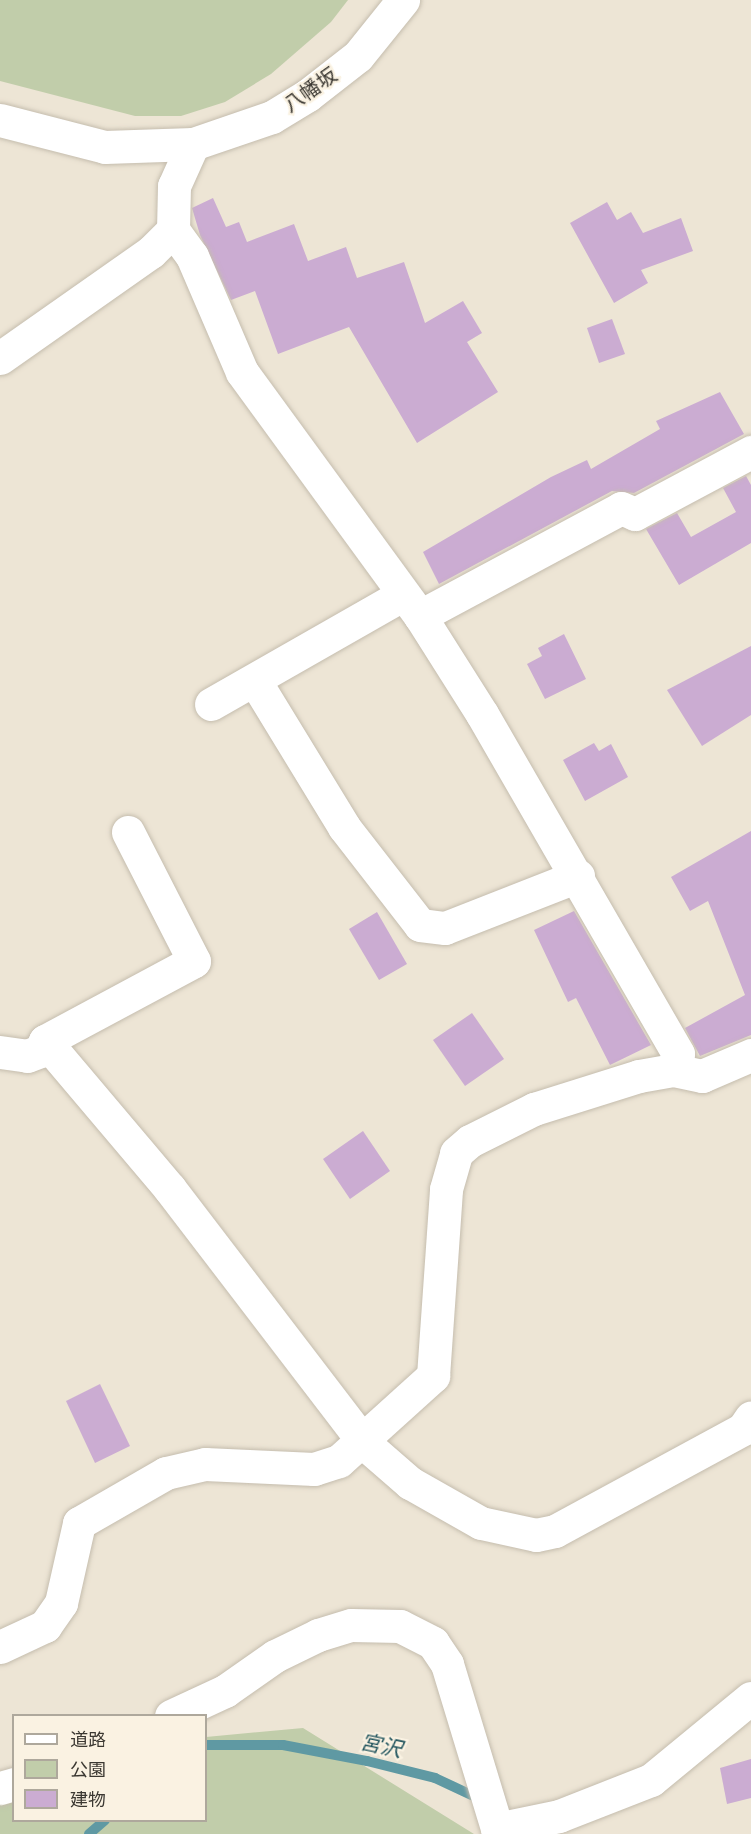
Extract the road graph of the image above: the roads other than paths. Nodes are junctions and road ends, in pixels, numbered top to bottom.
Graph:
1 (403, 0) edge
2 (0, 120) edge
3 (193, 144) junction
4 (173, 230) junction
5 (0, 358) edge
6 (751, 452) edge
7 (411, 606) junction
8 (255, 681) junction
9 (211, 704) dead end
10 (128, 831) dead end
11 (578, 876) junction
12 (45, 1041) junction
13 (0, 1052) edge
14 (751, 1055) edge
15 (674, 1070) junction
16 (751, 1417) edge
17 (364, 1443) junction
18 (0, 1647) edge
19 (751, 1698) edge
20 (175, 1714) edge

1 - 3 street, 八幡坂
2 - 3 street, 八幡坂
3 - 4 street
4 - 5 street
4 - 7 street
6 - 7 street
7 - 8 street
7 - 11 street
8 - 9 street
8 - 11 street
10 - 12 street
11 - 15 street
12 - 13 street
12 - 17 street
14 - 15 street
15 - 17 street
16 - 17 street
17 - 18 street
19 - 20 street

